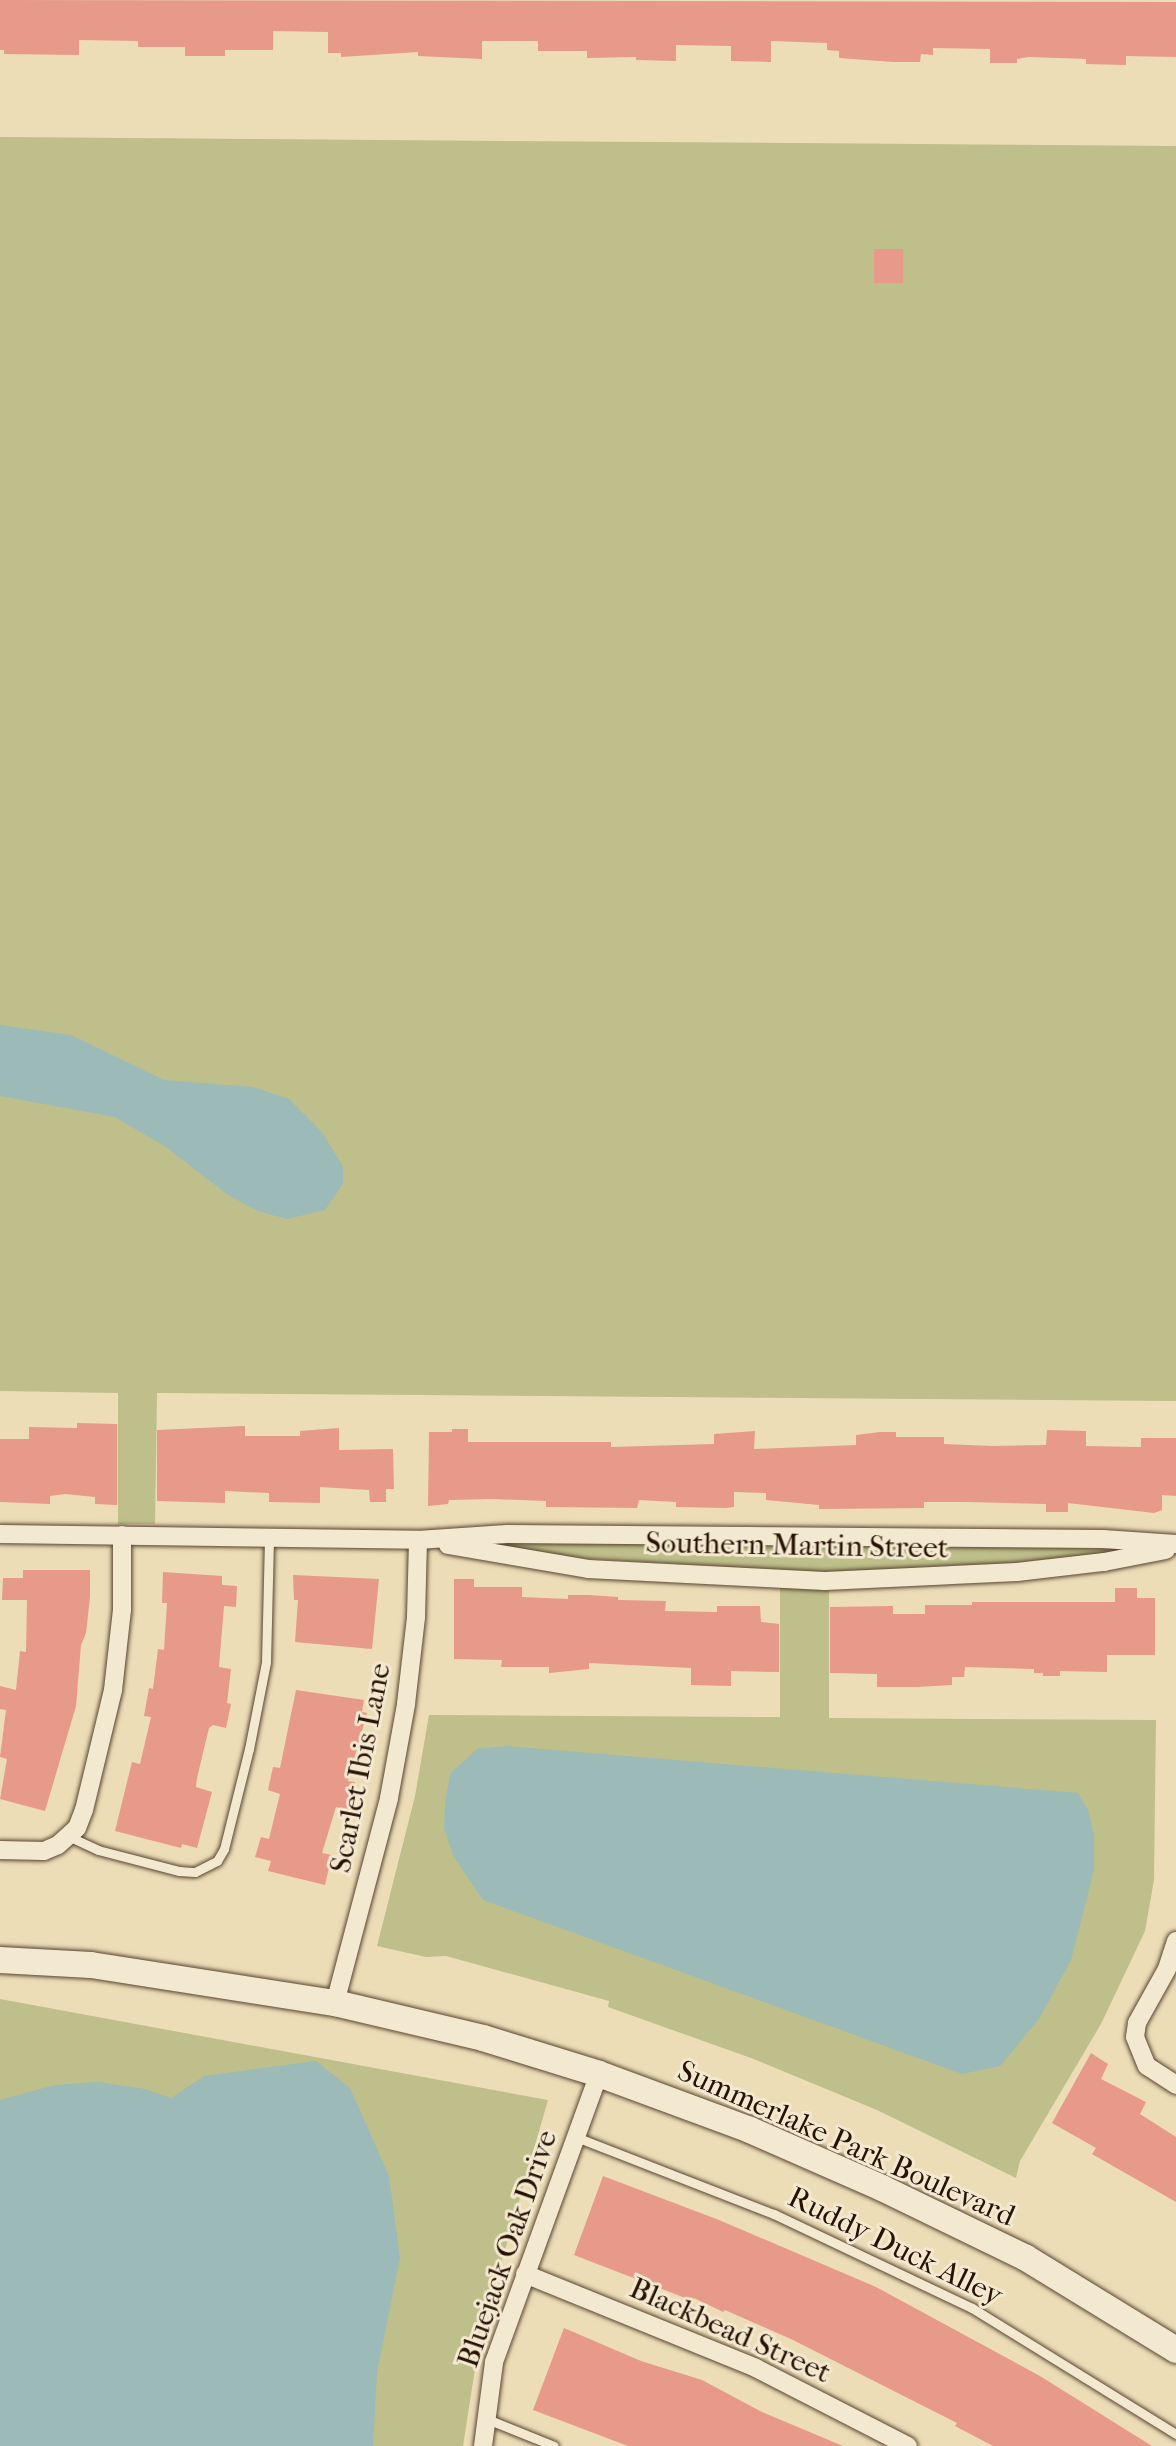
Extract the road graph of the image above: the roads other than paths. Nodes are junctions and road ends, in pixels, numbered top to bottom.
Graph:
1 (0, 1534) edge
2 (122, 1535) junction
3 (269, 1538) junction
4 (418, 1540) junction
5 (1176, 1546) edge
6 (68, 1836) junction
7 (0, 1850) edge
8 (1176, 1941) edge
9 (0, 1960) edge
10 (335, 2003) junction
11 (599, 2074) junction
12 (1176, 2085) edge
13 (576, 2137) junction
14 (525, 2274) junction
15 (1176, 2350) edge
16 (484, 2418) junction
17 (882, 2431) junction
18 (1176, 2434) edge
19 (483, 2446) edge
20 (554, 2446) edge
21 (869, 2446) edge
22 (908, 2446) edge

1 - 2 street, Southern Martin Street
2 - 3 street, Southern Martin Street
2 - 6 street
3 - 4 street, Southern Martin Street
3 - 6 lane
4 - 5 street, Southern Martin Street
4 - 5 street, Southern Martin Street
4 - 10 street, Scarlet Ibis Lane
6 - 7 street
8 - 12 street
9 - 10 main road, Summerlake Park Boulevard
10 - 11 main road, Summerlake Park Boulevard
11 - 13 street, Bluejack Oak Drive
11 - 15 main road, Summerlake Park Boulevard
13 - 14 street, Bluejack Oak Drive
13 - 18 lane, Ruddy Duck Alley
14 - 16 street, Bluejack Oak Drive
14 - 17 street, Blackbead Street
16 - 19 street, Bluejack Oak Drive
16 - 20 lane
17 - 21 street
17 - 22 street, Blackbead Street

